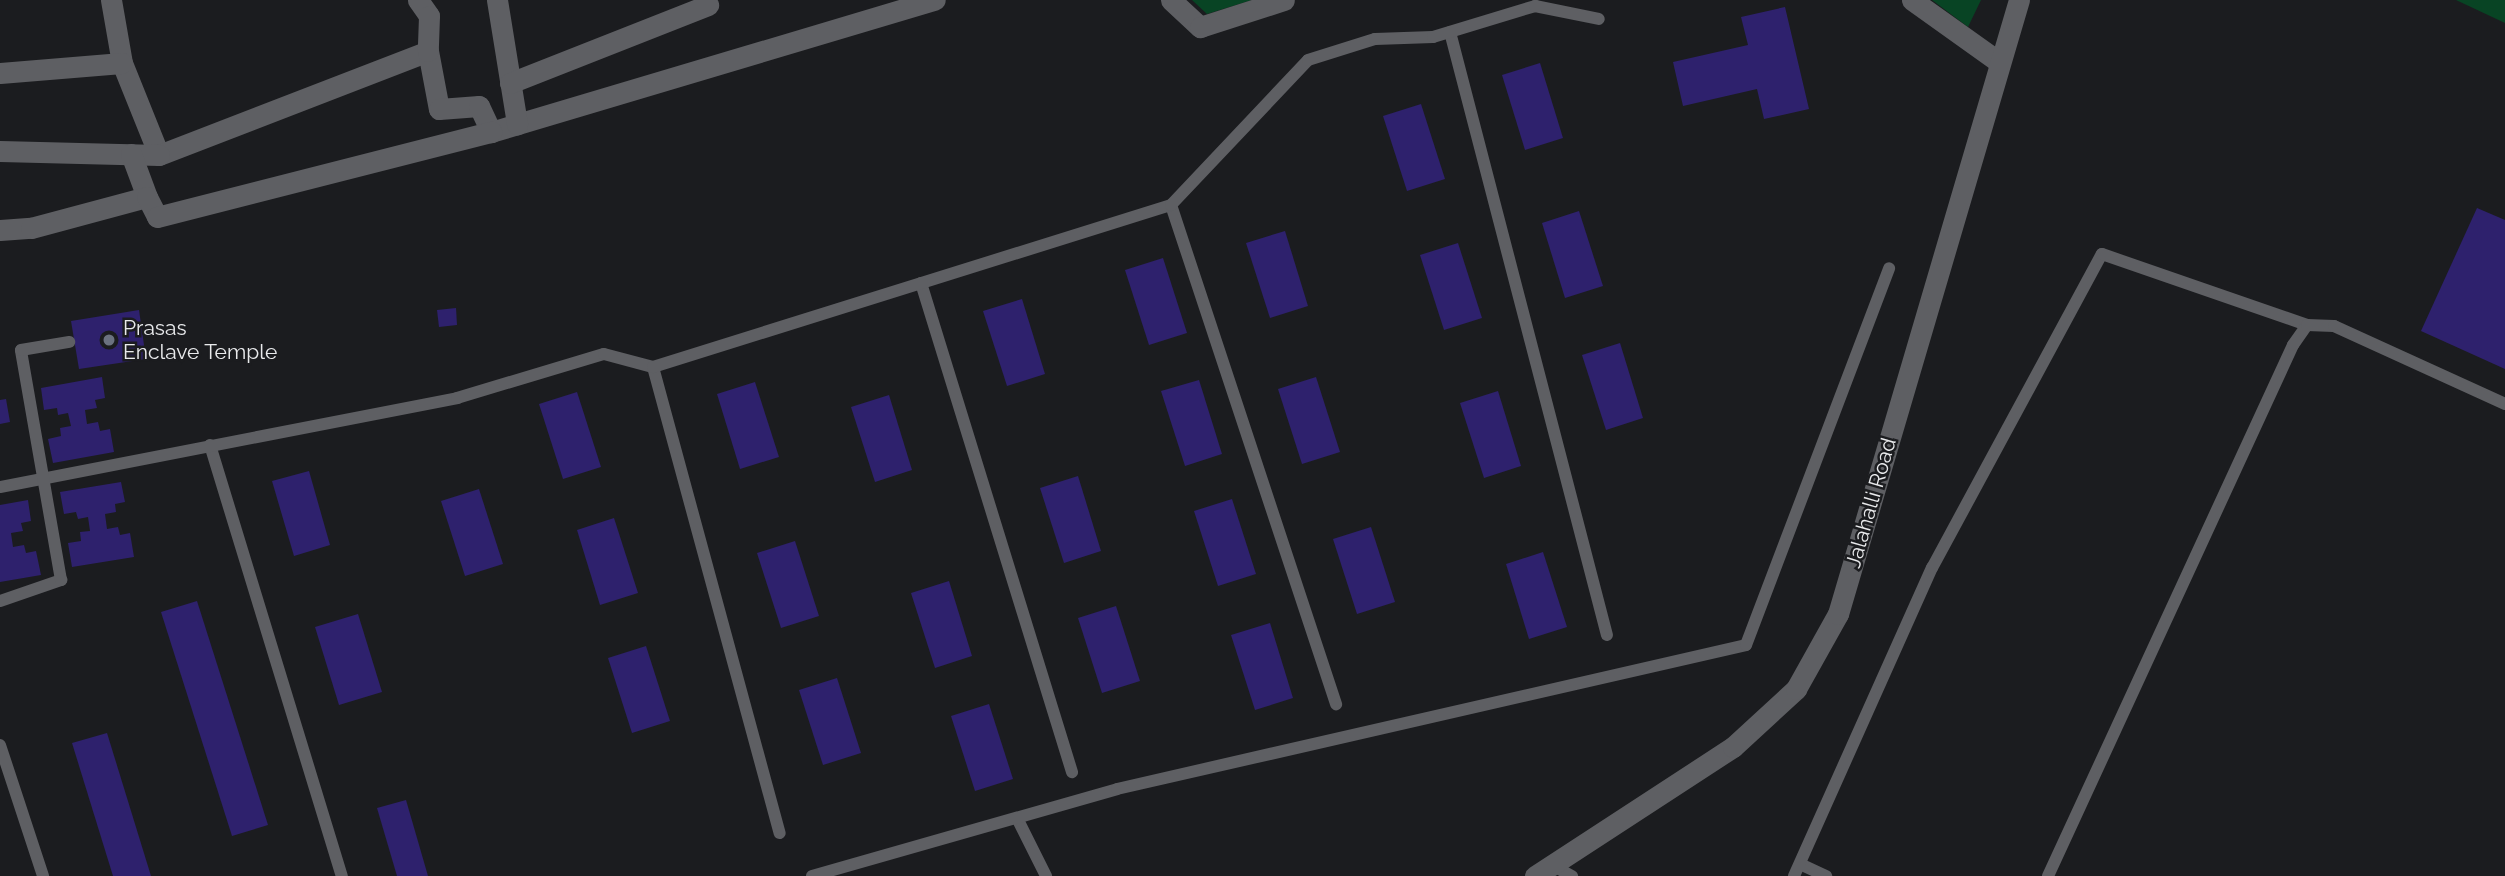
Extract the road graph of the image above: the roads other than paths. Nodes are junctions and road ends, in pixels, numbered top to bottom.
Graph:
1 (111, 0) edge
2 (418, 0) edge
3 (497, 0) edge
4 (935, 0) edge
5 (1171, 0) edge
6 (1284, 0) edge
7 (1912, 0) edge
8 (2019, 0) edge
9 (708, 5) dead end
10 (1599, 19) dead end
11 (1450, 32) junction
12 (428, 51) junction
13 (1999, 62) junction
14 (122, 64) junction
15 (0, 73) edge
16 (510, 83) junction
17 (517, 124) junction
18 (491, 132) junction
19 (0, 151) edge
20 (131, 154) junction
21 (159, 155) junction
22 (147, 197) junction
23 (1171, 205) junction
24 (0, 230) edge
25 (1889, 268) dead end
26 (920, 283) junction
27 (2307, 325) junction
28 (69, 342) dead end
29 (653, 367) junction
30 (2505, 404) edge
31 (211, 445) junction
32 (42, 478) junction
33 (0, 487) edge
34 (0, 601) edge
35 (1607, 635) dead end
36 (1336, 704) dead end
37 (0, 745) edge
38 (1072, 772) dead end
39 (1017, 818) junction
40 (780, 833) dead end
41 (1797, 870) edge
42 (1543, 871) edge
43 (43, 876) edge
44 (342, 876) edge
45 (812, 876) edge
46 (1046, 876) edge
47 (1572, 876) edge
48 (1825, 876) edge
49 (2048, 876) edge

1 - 14 street
2 - 12 street
3 - 16 street
4 - 17 street
5 - 6 street
7 - 13 street
8 - 13 street, Jalahalli Road
9 - 16 street
10 - 11 lane
11 - 23 lane
11 - 35 lane
12 - 18 street
12 - 21 street
13 - 42 street, Jalahalli Road
14 - 15 street
14 - 21 street
16 - 17 street
17 - 18 street
18 - 22 street
19 - 20 street
20 - 21 street
20 - 22 street
22 - 24 street
23 - 26 lane
23 - 36 lane
25 - 39 lane
26 - 29 lane
26 - 38 lane
27 - 30 lane
27 - 41 lane
27 - 49 lane
28 - 32 lane
29 - 31 lane
29 - 40 lane
31 - 32 lane
31 - 44 lane
32 - 33 lane
32 - 34 lane
37 - 43 lane
39 - 45 lane
39 - 46 lane
41 - 48 lane
42 - 47 lane

